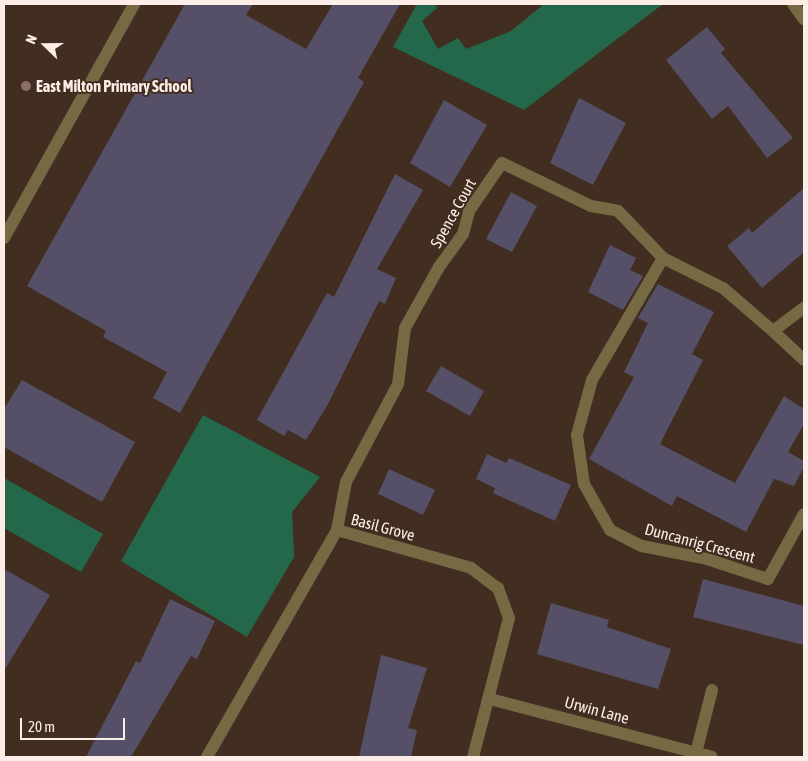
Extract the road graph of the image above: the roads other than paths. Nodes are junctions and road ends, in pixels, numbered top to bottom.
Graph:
1 (134, 4) edge
2 (792, 4) edge
3 (804, 18) edge
4 (4, 238) edge
5 (664, 258) junction
6 (804, 308) edge
7 (773, 331) junction
8 (804, 360) edge
9 (804, 514) edge
10 (337, 530) junction
11 (712, 690) dead end
12 (490, 699) junction
13 (696, 753) junction
14 (207, 757) edge
15 (473, 757) edge
16 (712, 757) edge

1 - 4 street
2 - 3 street
5 - 7 street, Spence Court
5 - 9 street, Duncanrig Crescent
5 - 10 street, Spence Court
6 - 7 street
7 - 8 street
10 - 12 street, Basil Grove
10 - 14 street, Basil Grove
11 - 13 street
12 - 13 street, Urwin Lane
12 - 15 street, Basil Grove
13 - 16 street, Urwin Lane

